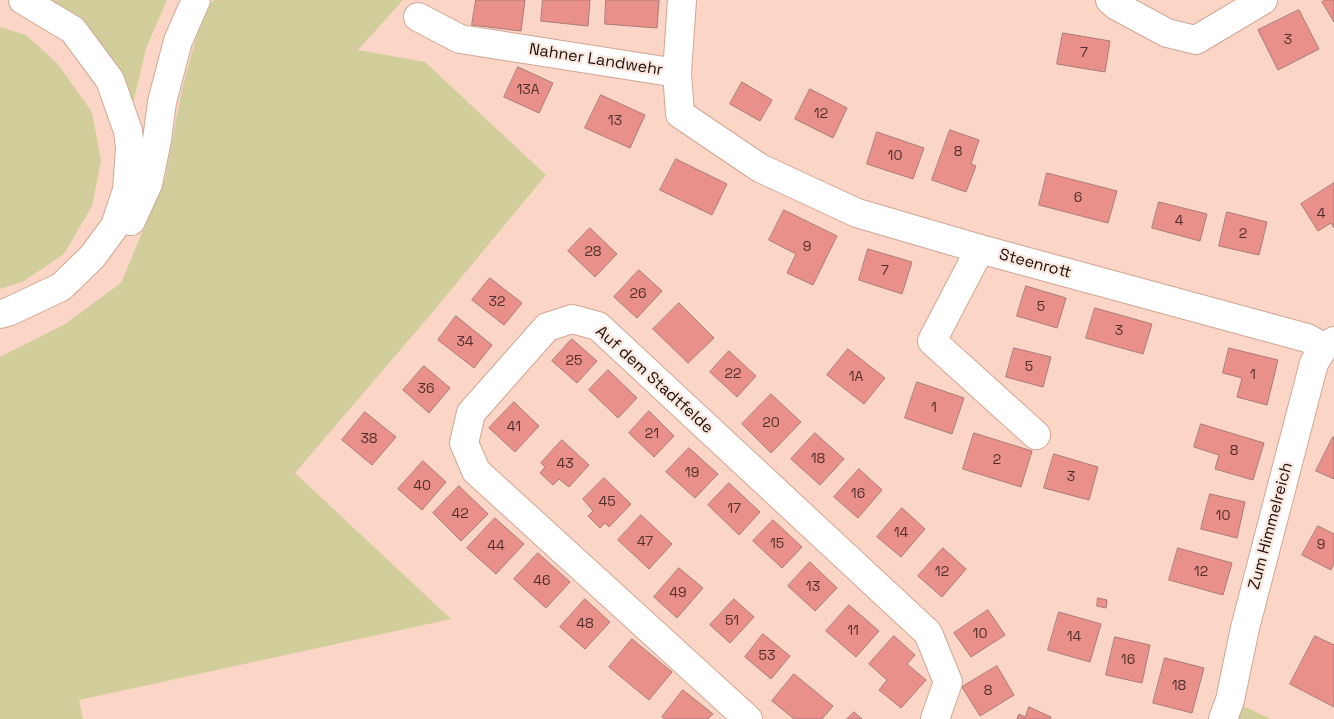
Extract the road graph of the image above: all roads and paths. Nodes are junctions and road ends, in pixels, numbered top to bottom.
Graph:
1 (23, 0) edge
2 (196, 0) edge
3 (682, 0) edge
4 (1110, 0) edge
5 (1263, 0) edge
6 (418, 16) dead end
7 (677, 73) junction
8 (980, 249) junction
9 (0, 314) edge
10 (0, 329) edge
11 (1329, 344) edge
12 (1036, 435) dead end
13 (748, 719) edge
14 (935, 719) edge
15 (1223, 719) edge

1 - 9 main road
2 - 10 main road
3 - 7 main road
4 - 5 main road
6 - 7 main road, Nahner Landwehr
7 - 8 main road, Nahner Landwehr
8 - 11 main road, Steenrott
8 - 12 main road, Steenrott
11 - 15 main road, Zum Himmelreich
13 - 14 main road, Auf dem Stadtfelde

